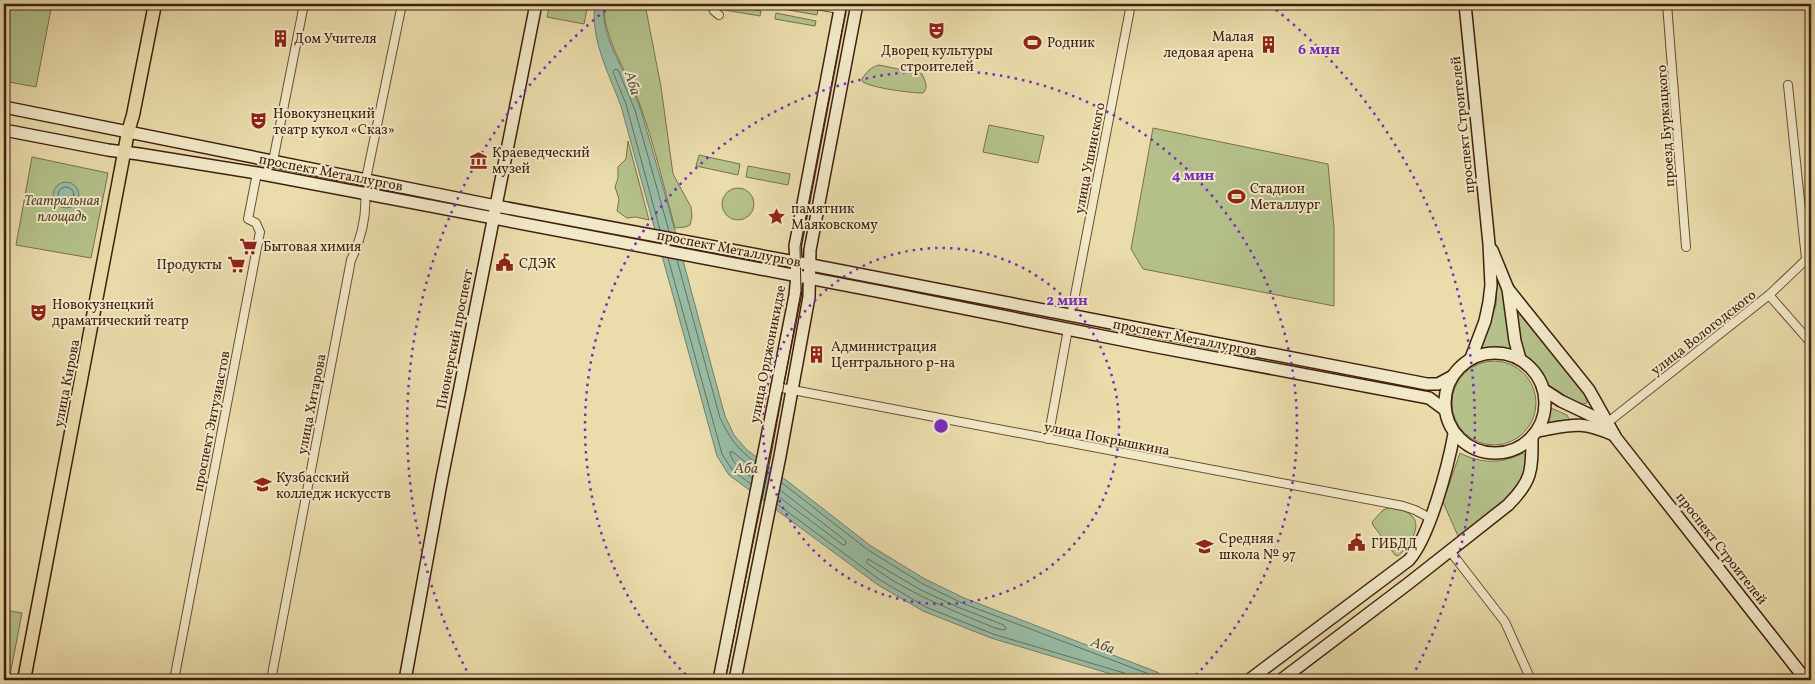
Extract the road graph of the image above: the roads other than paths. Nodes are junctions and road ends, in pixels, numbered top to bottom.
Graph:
1 (155, 4) edge
2 (304, 4) edge
3 (402, 4) edge
4 (536, 4) edge
5 (712, 4) edge
6 (810, 4) edge
7 (857, 4) edge
8 (1131, 4) edge
9 (1465, 4) edge
10 (1667, 4) edge
11 (840, 6) edge
12 (719, 15) dead end
13 (1788, 85) dead end
14 (4, 107) edge
15 (4, 130) edge
16 (128, 132) junction
17 (124, 152) junction
18 (273, 161) junction
19 (257, 173) junction
20 (366, 179) junction
21 (365, 193) junction
22 (497, 213) junction
23 (1489, 244) junction
24 (1686, 247) dead end
25 (1809, 257) edge
26 (795, 262) junction
27 (810, 265) junction
28 (797, 276) junction
29 (811, 279) junction
30 (1508, 289) junction
31 (1769, 295) junction
32 (1071, 316) junction
33 (1068, 329) junction
34 (1811, 343) edge
35 (1471, 358) junction
36 (1520, 359) junction
37 (1451, 377) junction
38 (777, 387) junction
39 (792, 390) junction
40 (1544, 390) junction
41 (1444, 409) junction
42 (1607, 423) junction
43 (1454, 434) junction
44 (1534, 434) junction
45 (1614, 436) junction
46 (1048, 439) junction
47 (1430, 518) junction
48 (1450, 551) junction
49 (24, 680) edge
50 (174, 680) edge
51 (270, 680) edge
52 (405, 680) edge
53 (719, 680) edge
54 (735, 680) edge
55 (1250, 680) edge
56 (1281, 680) edge
57 (1530, 680) edge
58 (1806, 680) edge

1 - 16 main road, улица Кирова
2 - 18 street
3 - 20 street
4 - 22 main road, Пионерский проспект
5 - 12 street
6 - 11 street
7 - 27 main road
8 - 32 street, улица Ушинского
9 - 23 main road, проспект Строителей
10 - 24 street, проезд Буркацкого
11 - 26 main road, улица Орджоникидзе
13 - 25 street
14 - 16 main road, проспект Металлургов
15 - 17 main road, проспект Металлургов
16 - 17 main road, улица Кирова
16 - 18 main road, проспект Металлургов
17 - 19 main road, проспект Металлургов
17 - 49 main road, улица Кирова
18 - 20 main road, проспект Металлургов
19 - 21 main road, проспект Металлургов
19 - 50 street, проспект Энтузиастов
20 - 22 main road, проспект Металлургов
21 - 22 main road, проспект Металлургов
21 - 51 street, улица Хитарова
22 - 26 main road, проспект Металлургов
22 - 28 main road, проспект Металлургов
22 - 52 main road, Пионерский проспект
23 - 30 main road
23 - 35 main road
25 - 31 street, улица Вологодского
26 - 27 main road, проспект Металлургов
26 - 28 main road, улица Орджоникидзе
27 - 29 main road
27 - 32 main road, проспект Металлургов
28 - 29 main road, проспект Металлургов
28 - 38 main road, улица Орджоникидзе
29 - 33 main road, проспект Металлургов
29 - 39 main road
30 - 36 main road
30 - 42 main road, проспект Строителей
31 - 34 street
31 - 42 street, улица Вологодского
32 - 37 main road, проспект Металлургов
33 - 41 main road, проспект Металлургов
33 - 46 street
35 - 36 main road
35 - 37 main road
36 - 40 main road
37 - 41 main road
38 - 39 street, улица Покрышкина
38 - 53 main road, улица Орджоникидзе
39 - 46 street, улица Покрышкина
39 - 54 main road
40 - 42 main road
40 - 44 main road
41 - 43 main road
42 - 45 main road, проспект Строителей
43 - 44 main road
43 - 47 main road
44 - 45 main road
44 - 48 main road
45 - 58 main road, проспект Строителей
46 - 47 street, улица Покрышкина
47 - 55 main road
48 - 56 main road
48 - 57 street

